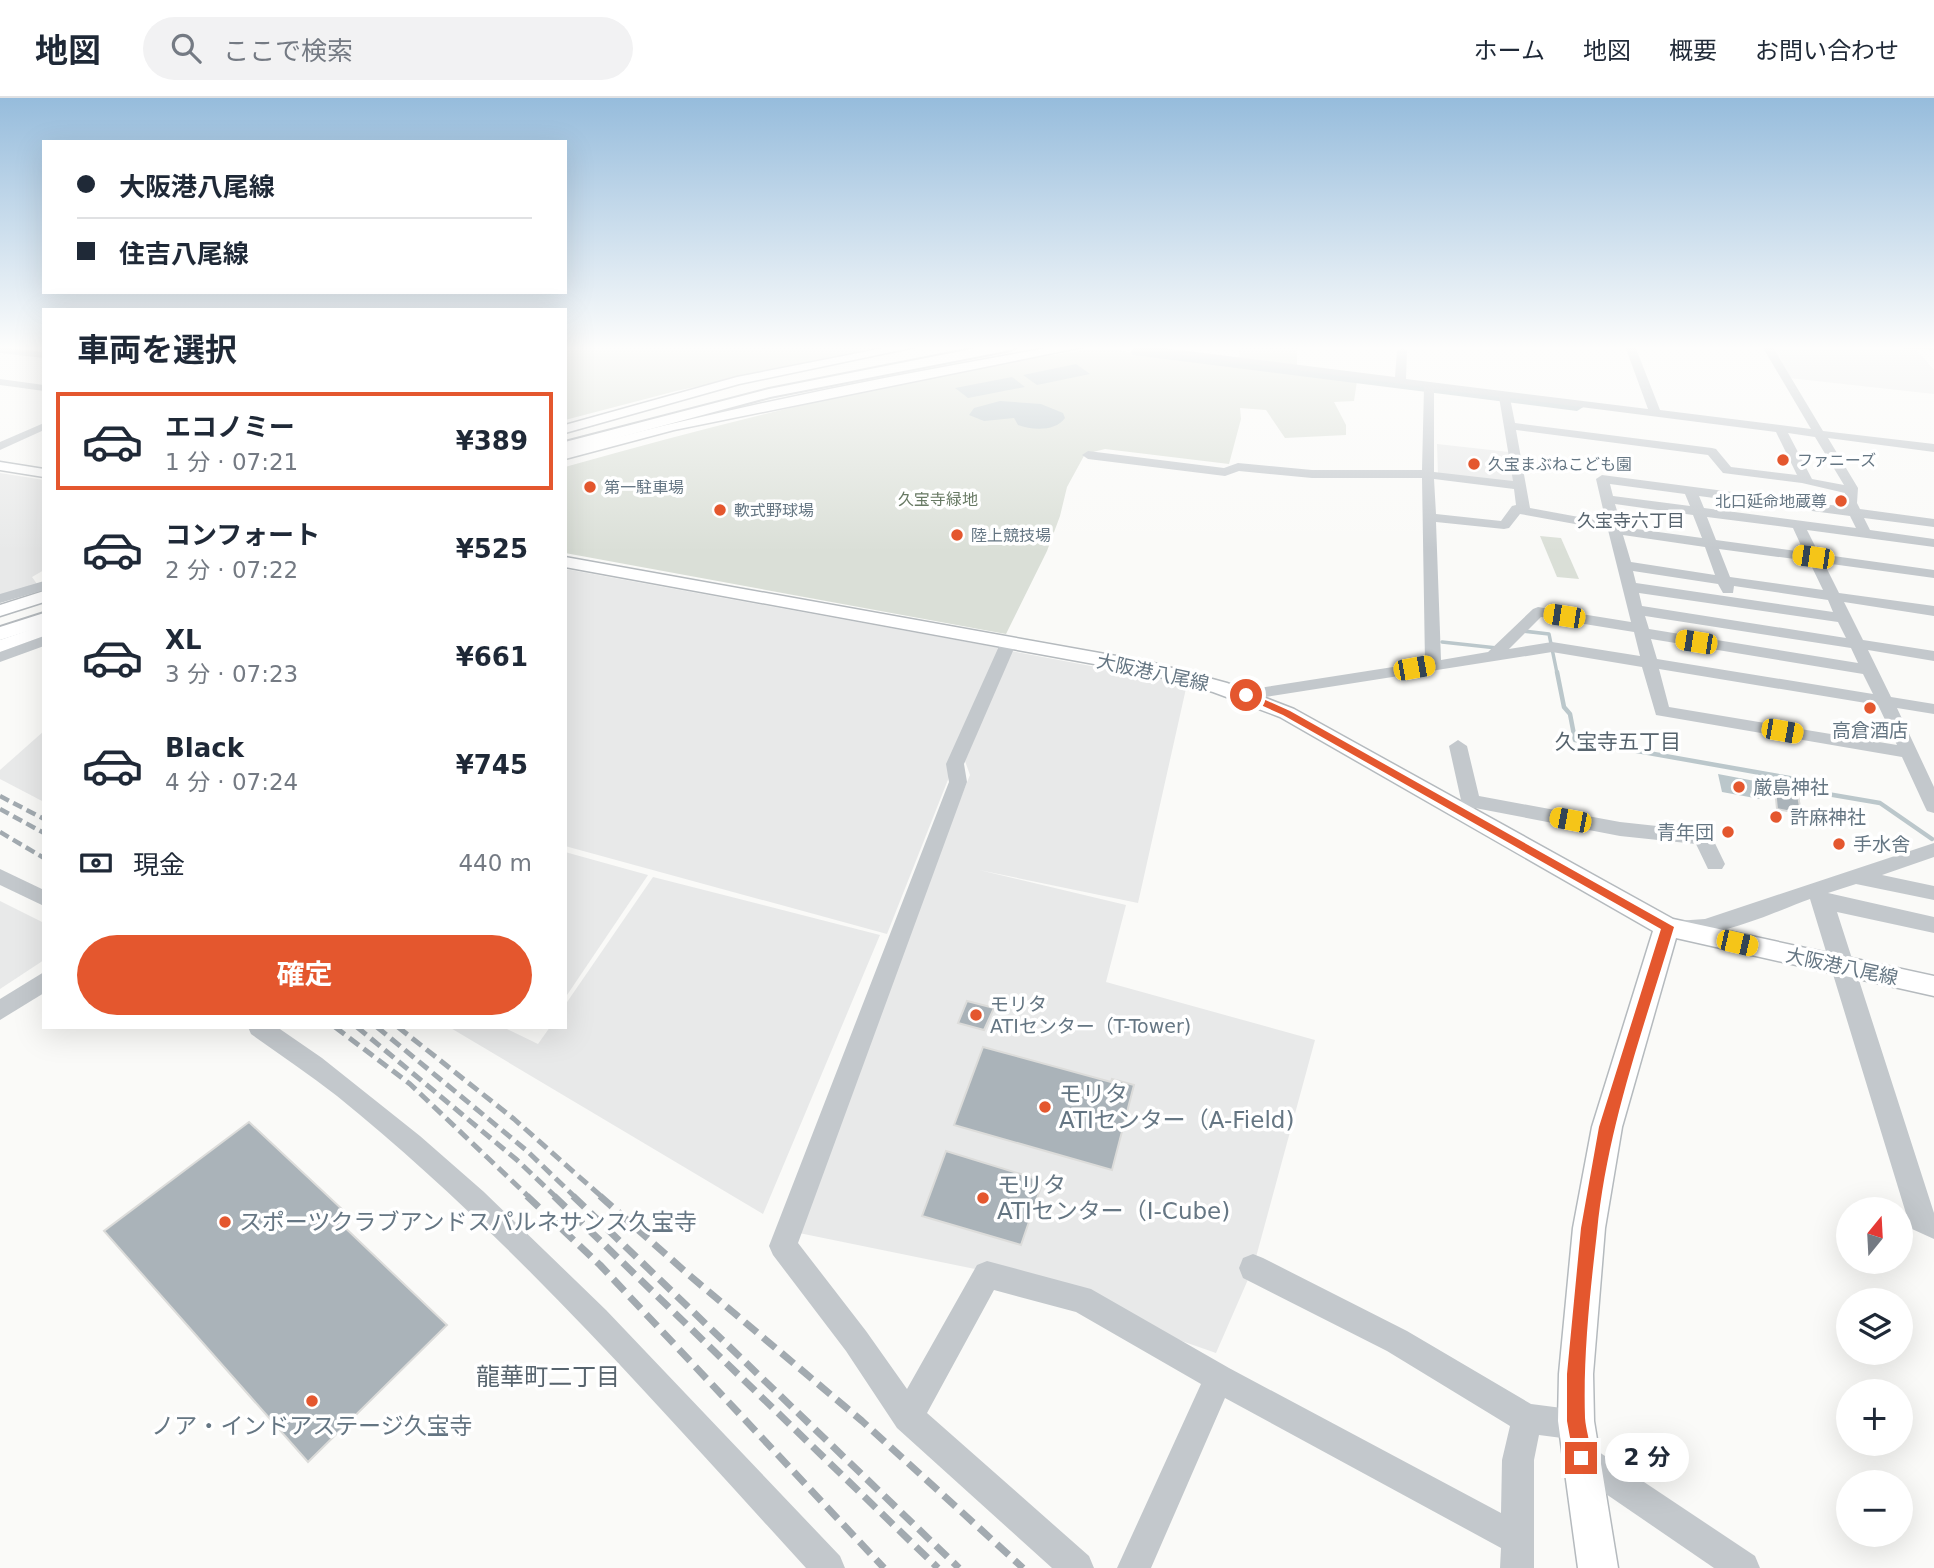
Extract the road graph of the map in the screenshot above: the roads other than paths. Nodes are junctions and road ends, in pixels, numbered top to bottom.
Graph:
1 (599, 415) edge
2 (617, 415) edge
3 (655, 415) edge
4 (687, 415) edge
5 (731, 415) edge
6 (732, 415) edge
7 (1429, 415) edge
8 (1507, 415) edge
9 (1673, 415) edge
10 (1807, 415) edge
11 (567, 423) edge
12 (1509, 426) junction
13 (42, 427) edge
14 (567, 428) edge
15 (1781, 430) junction
16 (1818, 433) junction
17 (567, 437) edge
18 (0, 446) edge
19 (567, 446) edge
20 (1934, 449) edge
21 (567, 454) edge
22 (1088, 455) dead end
23 (567, 462) edge
24 (0, 466) edge
25 (42, 473) edge
26 (1428, 474) junction
27 (1806, 480) junction
28 (1520, 486) junction
29 (1690, 489) junction
30 (1852, 489) junction
31 (1608, 499) junction
32 (1524, 511) junction
33 (1699, 512) junction
34 (1854, 513) junction
35 (1429, 517) junction
36 (1934, 523) edge
37 (1798, 525) junction
38 (1615, 529) junction
39 (1865, 533) junction
40 (1711, 543) junction
41 (1934, 543) edge
42 (1902, 554) junction
43 (1813, 557) junction
44 (567, 562) edge
45 (1626, 566) junction
46 (1934, 574) edge
47 (1725, 580) junction
48 (1631, 587) junction
49 (42, 588) edge
50 (1832, 596) junction
51 (42, 597) edge
52 (0, 602) edge
53 (1732, 602) junction
54 (42, 607) edge
55 (1637, 610) junction
56 (0, 611) edge
57 (1934, 611) edge
58 (1843, 618) junction
59 (42, 620) edge
60 (0, 621) edge
61 (1741, 626) junction
62 (42, 631) edge
63 (1641, 631) junction
64 (0, 634) edge
65 (42, 640) edge
66 (1856, 643) junction
67 (1008, 644) junction
68 (0, 646) edge
69 (1499, 650) junction
70 (1749, 651) junction
71 (0, 655) edge
72 (1934, 656) edge
73 (1650, 663) junction
74 (1433, 665) junction
75 (1870, 670) junction
76 (1760, 681) junction
77 (1246, 695) junction
78 (1885, 701) junction
79 (1934, 709) edge
80 (1458, 746) dead end
81 (1910, 753) junction
82 (1466, 806) junction
83 (1934, 807) edge
84 (1934, 850) edge
85 (1715, 863) dead end
86 (0, 876) edge
87 (1852, 876) junction
88 (1934, 893) edge
89 (1818, 895) junction
90 (42, 898) edge
91 (1934, 925) edge
92 (1667, 927) junction
93 (1843, 967) junction
94 (42, 982) edge
95 (1934, 986) edge
96 (0, 1011) edge
97 (262, 1029) edge
98 (1934, 1226) edge
99 (1254, 1268) dead end
100 (1219, 1378) junction
101 (908, 1417) junction
102 (1527, 1419) junction
103 (1576, 1421) junction
104 (1581, 1458) junction
105 (1518, 1554) edge
106 (821, 1565) edge
107 (1077, 1568) edge
108 (1135, 1568) edge
109 (1598, 1568) edge
110 (1744, 1568) edge

1 - 11 main road
2 - 14 main road
3 - 17 highway
4 - 19 highway
5 - 21 main road
6 - 23 main road
7 - 26 street
8 - 12 street
9 - 15 street
10 - 16 street
12 - 27 street
12 - 28 street
13 - 18 street
15 - 16 street
15 - 27 street
16 - 20 street
16 - 30 street
22 - 26 street
24 - 25 main road
26 - 28 street
26 - 35 street
27 - 30 street
28 - 32 street
29 - 31 street
29 - 33 street
29 - 34 street
30 - 34 street
31 - 33 street
31 - 38 street
32 - 35 street
32 - 38 street
33 - 37 street
33 - 40 street
34 - 36 street
34 - 39 street
35 - 74 street
37 - 39 street
37 - 43 street
38 - 40 street
38 - 45 street
39 - 42 street
40 - 43 street
40 - 47 street
41 - 42 street
42 - 43 street
42 - 46 street
43 - 50 street
44 - 67 main road, 大阪港八尾線
45 - 47 street
45 - 48 street
47 - 50 street
47 - 53 street
48 - 53 street
48 - 55 street
49 - 52 main road
50 - 57 street
50 - 58 street
51 - 56 main road
53 - 58 street
53 - 61 street
54 - 60 highway
55 - 61 street
55 - 63 street
58 - 66 street
59 - 64 highway
61 - 66 street
61 - 70 street
62 - 68 main road
63 - 69 street
63 - 70 street
63 - 73 street
65 - 71 main road
66 - 72 street
66 - 75 street
67 - 77 main road, 大阪港八尾線
67 - 101 street
69 - 73 street
69 - 74 street
70 - 75 street
70 - 76 street
73 - 76 street
73 - 81 street
74 - 77 street
75 - 78 street
76 - 78 street
77 - 82 main road, 大阪港八尾線
78 - 79 street
78 - 81 street
80 - 82 street
81 - 83 street
82 - 85 street
82 - 92 main road, 大阪港八尾線
84 - 87 street
86 - 90 street
87 - 88 street
87 - 89 street
89 - 91 street
89 - 92 street
89 - 93 street
92 - 93 main road, 大阪港八尾線
92 - 103 main road
93 - 95 main road, 大阪港八尾線
93 - 98 street
94 - 96 street
97 - 106 street
99 - 102 street
100 - 101 street
100 - 105 street
100 - 108 street
101 - 107 street
102 - 103 street
102 - 105 street
103 - 104 main road
104 - 109 main road
104 - 110 street

